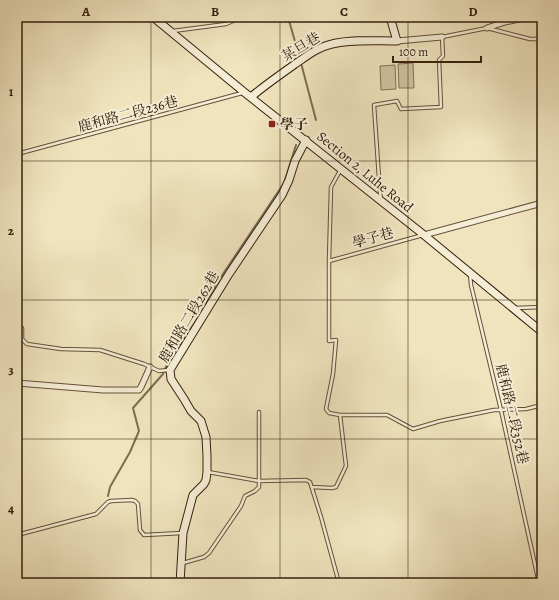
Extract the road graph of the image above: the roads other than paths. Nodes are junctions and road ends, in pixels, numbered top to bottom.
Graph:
1 (153, 17) edge
2 (242, 17) edge
3 (390, 17) edge
4 (528, 17) edge
5 (487, 28) junction
6 (170, 31) junction
7 (442, 37) junction
8 (542, 39) edge
9 (397, 40) junction
10 (244, 92) junction
11 (251, 98) junction
12 (306, 140) junction
13 (17, 154) edge
14 (341, 169) junction
15 (382, 203) junction
16 (542, 203) edge
17 (424, 235) junction
18 (329, 261) junction
19 (470, 274) junction
20 (542, 307) edge
21 (514, 308) junction
22 (17, 326) edge
23 (542, 332) edge
24 (150, 367) junction
25 (170, 370) junction
26 (17, 383) edge
27 (542, 405) edge
28 (501, 410) junction
29 (259, 412) dead end
30 (340, 414) junction
31 (207, 472) junction
32 (259, 481) junction
33 (312, 487) junction
34 (183, 532) junction
35 (17, 535) edge
36 (181, 564) junction
37 (17, 577) edge
38 (23, 583) edge
39 (180, 583) edge
40 (339, 583) edge
41 (539, 583) edge

1 - 6 street, Section 2, Luhe Road
2 - 6 lane
3 - 9 street
4 - 5 street
5 - 7 lane
5 - 8 lane
6 - 10 street, Section 2, Luhe Road
7 - 9 street
7 - 15 lane
9 - 11 street, 某旦巷
10 - 11 street, Section 2, Luhe Road
10 - 13 lane, 鹿和路二段236巷
11 - 12 street, Section 2, Luhe Road
12 - 14 street, Section 2, Luhe Road
12 - 25 street, 鹿和路二段262巷
14 - 15 street, Section 2, Luhe Road
14 - 18 lane
15 - 17 street, Section 2, Luhe Road
16 - 17 street
17 - 18 lane, 學子巷
17 - 19 street, Section 2, Luhe Road
18 - 30 lane
19 - 21 street, Section 2, Luhe Road
19 - 28 lane, 鹿和路二段352巷
20 - 21 lane
21 - 23 street, Section 2, Luhe Road
22 - 24 lane
24 - 25 lane
24 - 26 street
25 - 31 street, 鹿和路二段262巷
27 - 28 lane
28 - 30 lane
28 - 41 lane, 鹿和路二段352巷
29 - 32 lane
30 - 33 lane
31 - 32 lane
31 - 34 street, 鹿和路二段262巷
32 - 33 lane
32 - 36 lane
33 - 40 lane
34 - 35 lane
34 - 36 street, 鹿和路二段262巷
36 - 39 street, 鹿和路二段262巷
37 - 38 street

